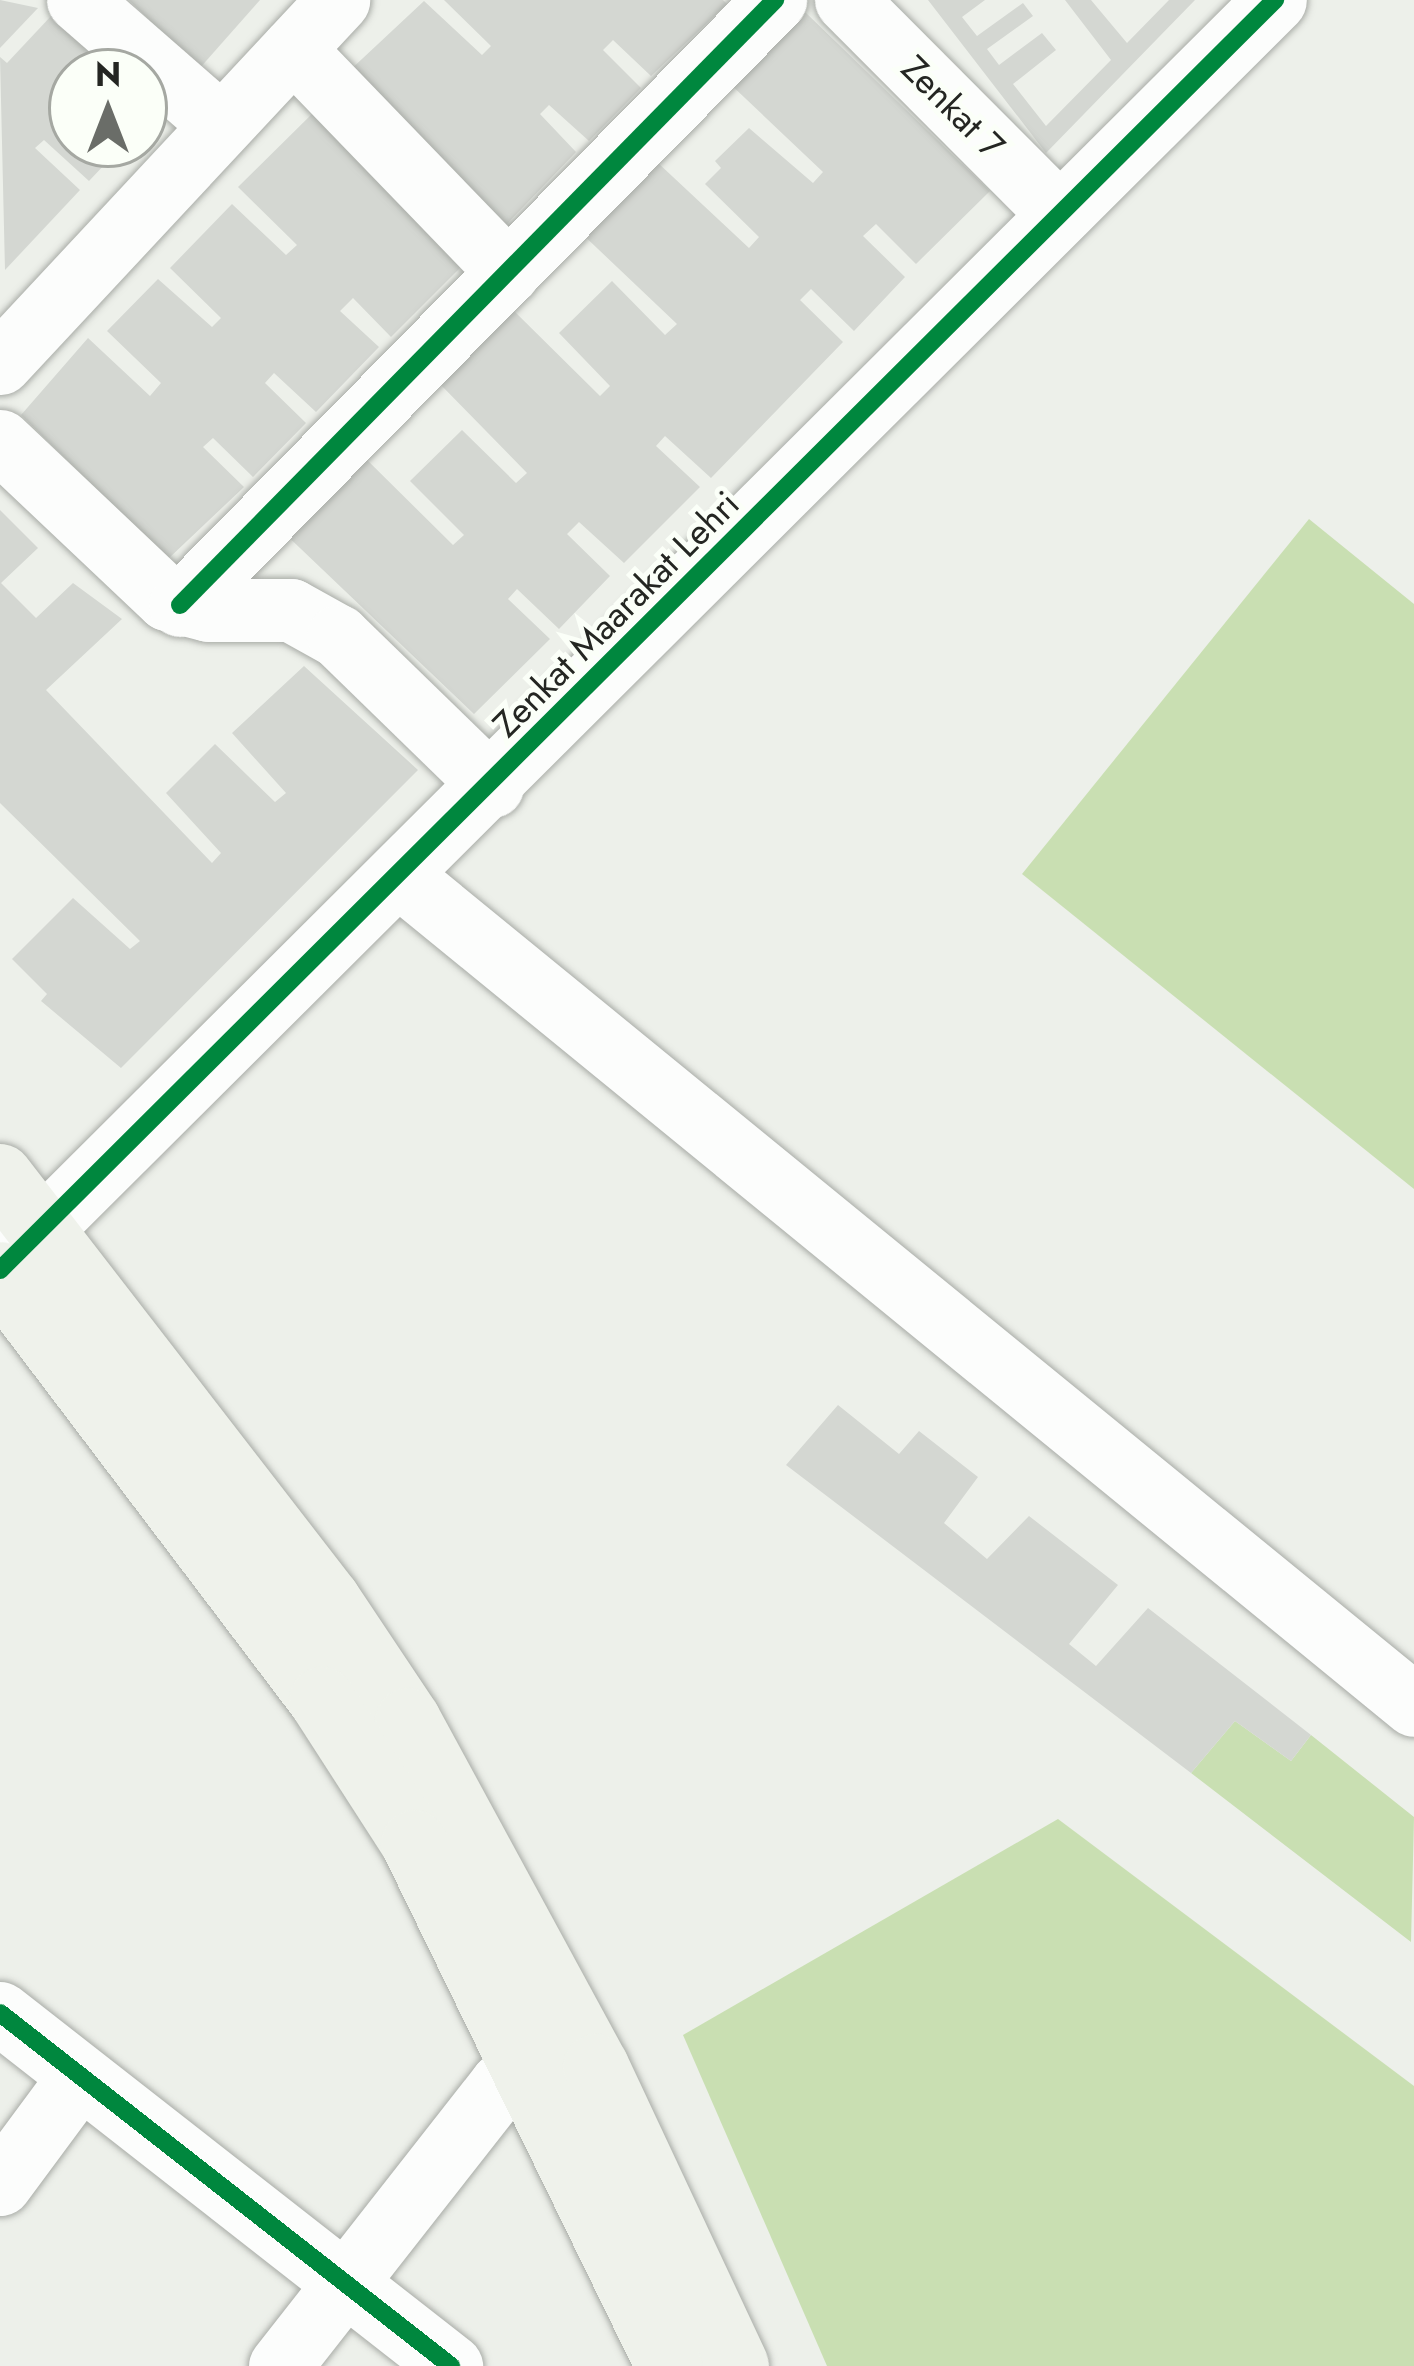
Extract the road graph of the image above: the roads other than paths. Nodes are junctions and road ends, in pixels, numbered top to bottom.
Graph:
1 (78, 0) edge
2 (338, 0) edge
3 (775, 0) edge
4 (846, 0) edge
5 (1275, 0) edge
6 (293, 49) junction
7 (219, 123) junction
8 (1060, 214) junction
9 (508, 272) junction
10 (1, 361) edge
11 (0, 441) edge
12 (180, 605) junction
13 (491, 786) junction
14 (401, 878) junction
15 (0, 1177) edge
16 (15, 1259) edge
17 (1414, 1705) edge
18 (0, 2013) edge
19 (529, 2070) junction
20 (80, 2076) junction
21 (0, 2184) edge
22 (345, 2284) junction
23 (280, 2366) edge
24 (451, 2366) edge
25 (669, 2366) edge
26 (736, 2366) edge

1 - 7 street
2 - 6 street
3 - 9 street
4 - 8 street, Zenkat 7
5 - 8 street, Zenkat Maarakat Lehri
6 - 7 street
6 - 9 street
7 - 10 street
8 - 13 street, Zenkat Maarakat Lehri
9 - 12 street
11 - 12 street
12 - 13 street
13 - 14 street, Zenkat Maarakat Lehri
14 - 16 street, Zenkat Maarakat Lehri
14 - 17 street
15 - 16 main road
16 - 19 main road
16 - 26 main road
18 - 20 street
19 - 22 street
19 - 25 main road
20 - 21 street
20 - 22 street
22 - 23 street
22 - 24 street

